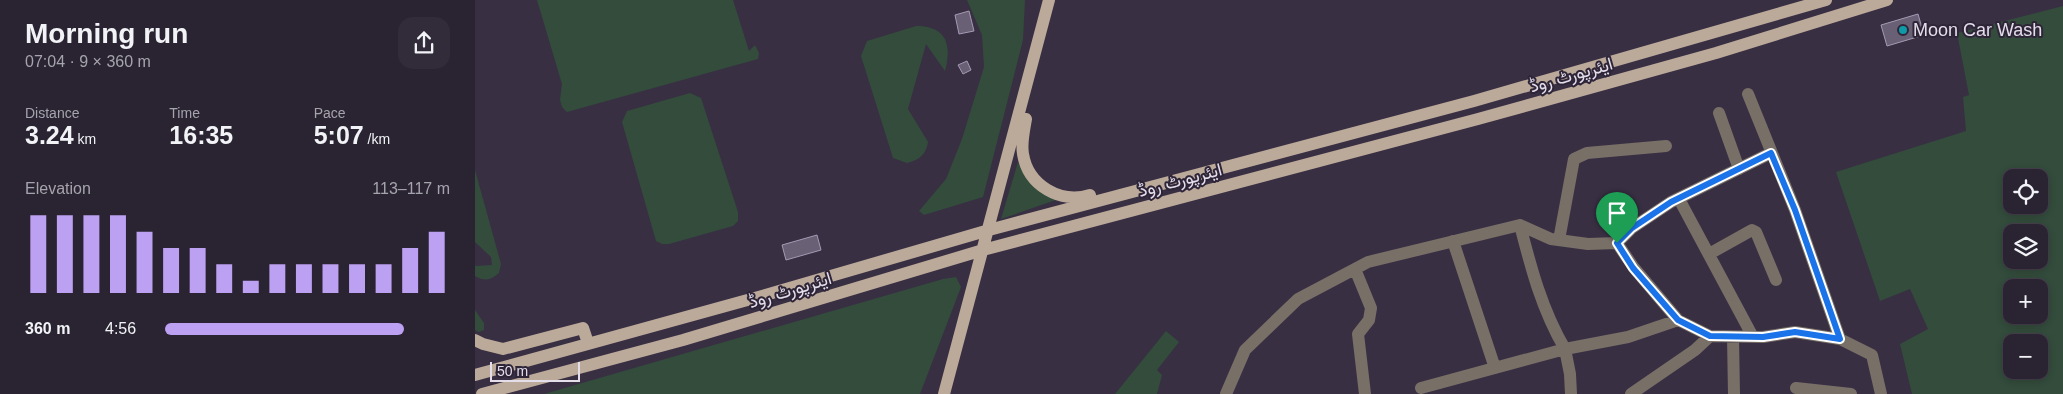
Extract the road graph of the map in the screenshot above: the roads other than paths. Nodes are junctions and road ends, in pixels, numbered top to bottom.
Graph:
1 (1049, 0) edge
2 (1826, 0) edge
3 (1887, 0) edge
4 (1031, 72) junction
5 (1748, 94) dead end
6 (1719, 113) dead end
7 (1666, 146) dead end
8 (1771, 153) junction
9 (1739, 168) junction
10 (1138, 190) junction
11 (1679, 199) junction
12 (1519, 225) junction
13 (989, 230) junction
14 (1559, 240) junction
15 (1453, 241) junction
16 (1617, 243) junction
17 (983, 250) junction
18 (1709, 254) junction
19 (1355, 268) junction
20 (1776, 280) dead end
21 (1678, 320) junction
22 (1710, 336) junction
23 (1733, 337) junction
24 (1753, 337) junction
25 (1840, 339) junction
26 (475, 340) edge
27 (588, 343) junction
28 (1565, 349) junction
29 (1495, 368) junction
30 (475, 375) edge
31 (1421, 388) dead end
32 (1796, 388) dead end
33 (482, 394) edge
34 (944, 394) edge
35 (1226, 394) edge
36 (1365, 394) edge
37 (1571, 394) edge
38 (1631, 394) edge
39 (1734, 394) edge
40 (1851, 394) edge
41 (1881, 394) edge

1 - 4 main road
2 - 10 main road, ایئرپورٹ روڈ
3 - 17 main road, ایئرپورٹ روڈ
4 - 10 main road
4 - 13 main road
5 - 8 street
6 - 9 street
7 - 14 street
8 - 9 street
8 - 25 street
9 - 11 street
10 - 13 main road, ایئرپورٹ روڈ
11 - 16 street
11 - 18 street
12 - 14 street
12 - 15 street
12 - 28 street
13 - 17 main road
13 - 27 main road, ایئرپورٹ روڈ
14 - 16 street
15 - 19 street
15 - 29 street
16 - 21 street
17 - 33 main road, ایئرپورٹ روڈ
17 - 34 main road
18 - 20 street
18 - 24 street
19 - 35 street
19 - 36 street
21 - 22 street
21 - 28 street
22 - 23 street
22 - 38 street
23 - 24 street
23 - 39 street
24 - 25 street
25 - 41 street
26 - 27 main road
27 - 30 main road, ایئرپورٹ روڈ
28 - 29 street
28 - 37 street
29 - 31 street
32 - 40 street

